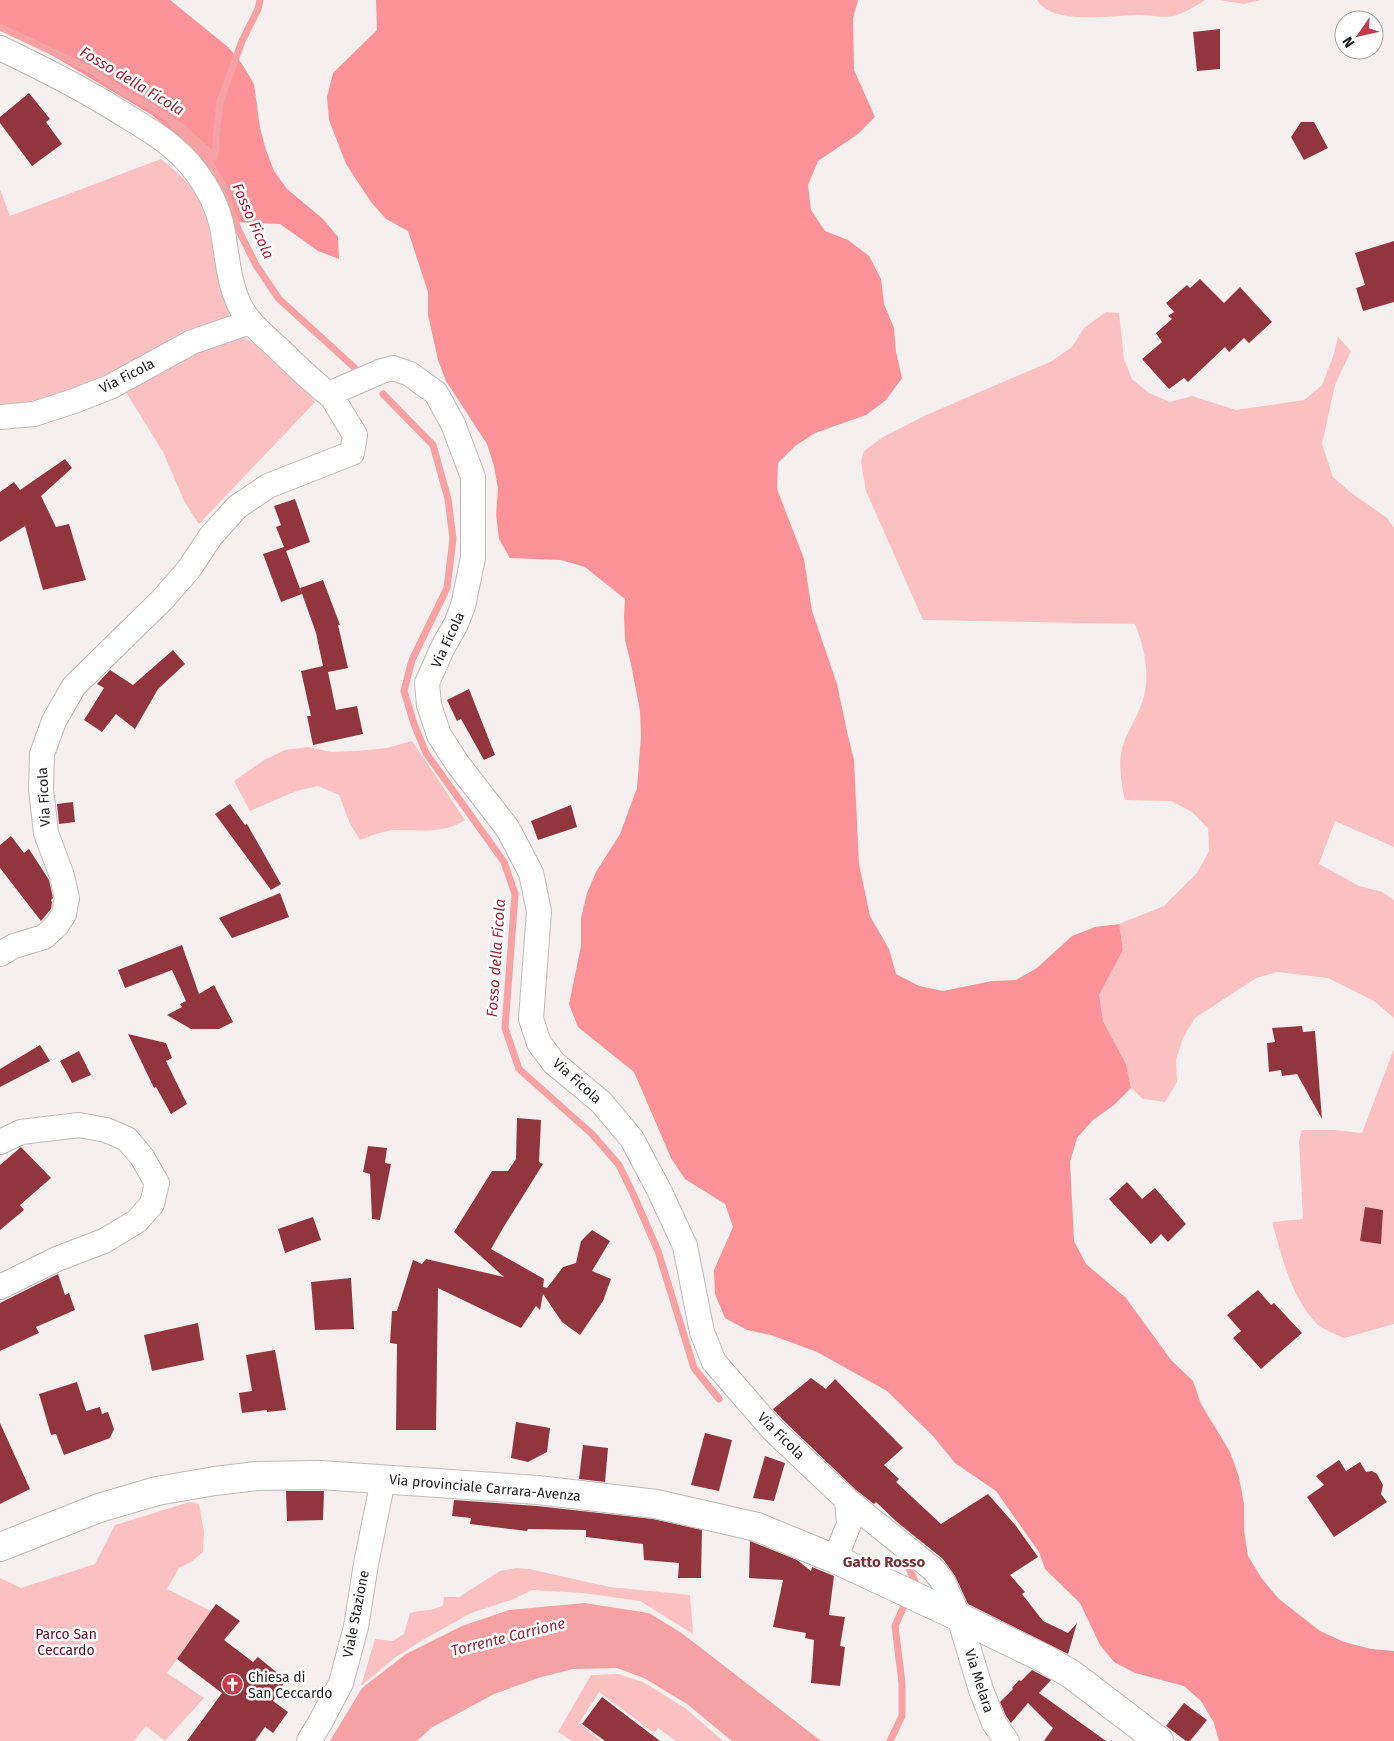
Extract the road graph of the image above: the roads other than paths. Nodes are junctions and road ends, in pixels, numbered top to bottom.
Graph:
1 (0, 48) edge
2 (250, 322) junction
3 (335, 394) junction
4 (0, 417) edge
5 (0, 954) edge
6 (0, 1142) edge
7 (0, 1287) edge
8 (383, 1480) junction
9 (847, 1500) junction
10 (0, 1547) edge
11 (835, 1559) junction
12 (959, 1617) junction
13 (308, 1741) edge
14 (1008, 1741) edge
15 (1158, 1741) edge

1 - 2 street
2 - 3 street
2 - 4 street, Via Ficola
3 - 5 street, Via Ficola
3 - 9 street, Via Ficola
6 - 7 street
8 - 10 main road, Via provinciale Carrara-Avenza
8 - 11 main road, Via provinciale Carrara-Avenza
8 - 13 street, Viale Stazione
9 - 11 street
9 - 12 street
11 - 12 main road, Via provinciale Carrara-Avenza
12 - 14 street, Via Melara
12 - 15 main road, Via provinciale Carrara-Avenza

